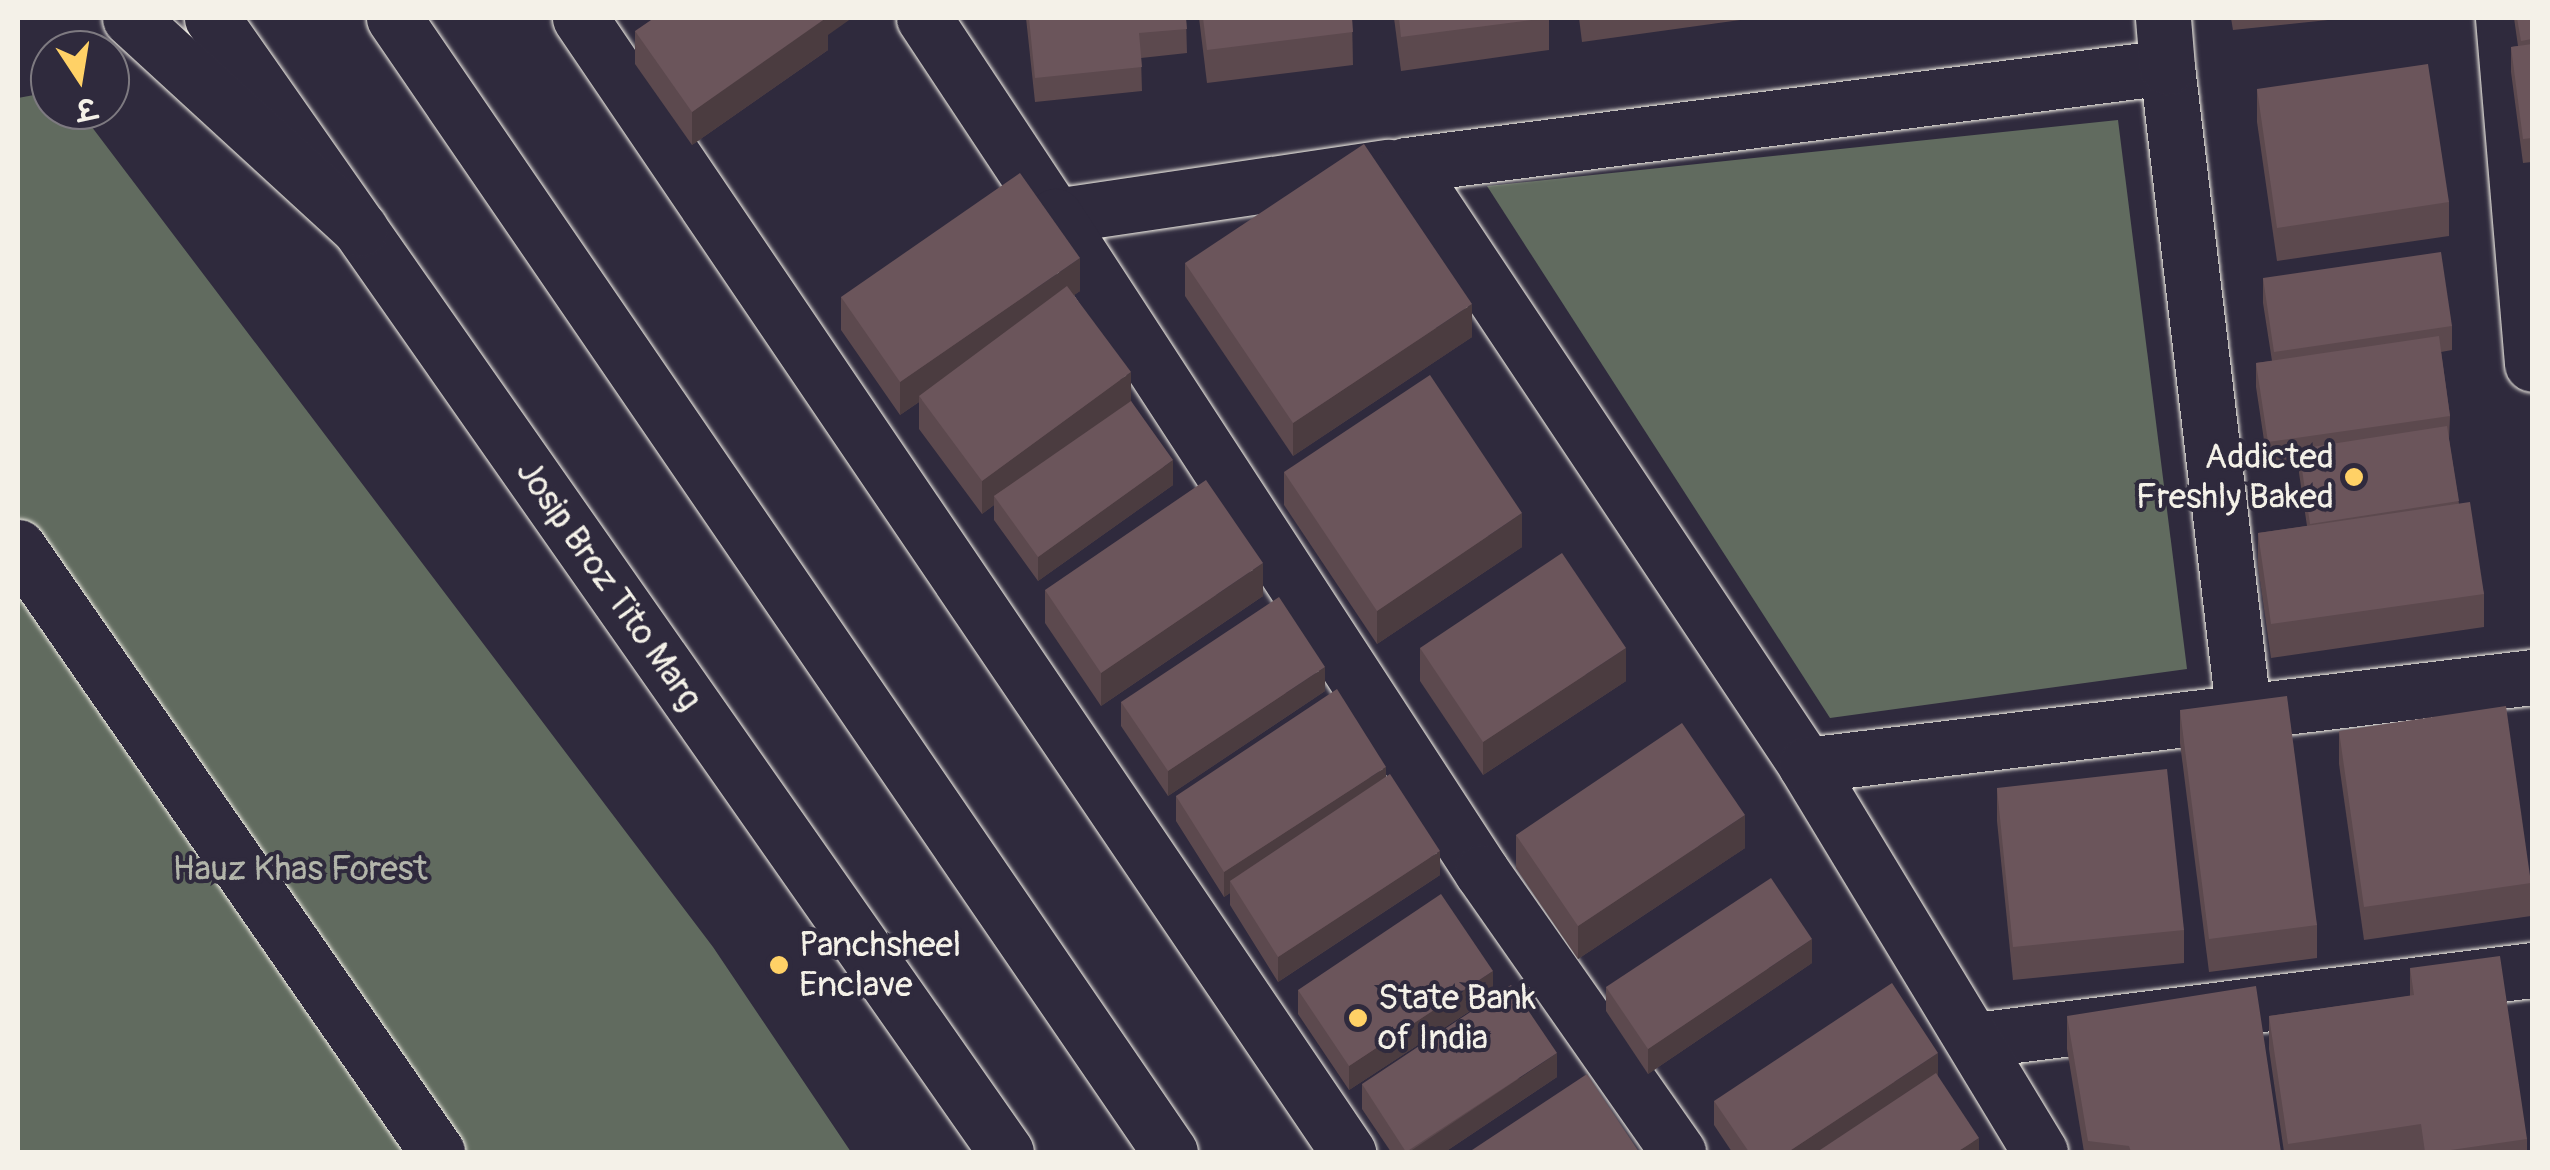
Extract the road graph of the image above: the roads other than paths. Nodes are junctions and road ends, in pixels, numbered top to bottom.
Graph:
1 (130, 18) edge
2 (212, 18) edge
3 (394, 18) edge
4 (580, 18) edge
5 (924, 18) edge
6 (2502, 18) edge
7 (2165, 42) edge
8 (1406, 165) junction
9 (1055, 216) junction
10 (360, 229) junction
11 (2532, 364) edge
12 (18, 546) edge
13 (2532, 677) edge
14 (2243, 708) junction
15 (1806, 765) junction
16 (2532, 970) edge
17 (1975, 1040) junction
18 (437, 1152) edge
19 (1006, 1152) edge
20 (1170, 1152) edge
21 (1348, 1152) edge
22 (1678, 1152) edge
23 (2040, 1152) edge

1 - 10 street
2 - 10 street, Josip Broz Tito Marg
3 - 20 street
4 - 21 street
5 - 9 street
6 - 11 street
7 - 8 street
7 - 14 street
8 - 9 street
8 - 15 street
9 - 22 street
10 - 19 street, Josip Broz Tito Marg
12 - 18 street
13 - 14 street
14 - 15 street
15 - 17 street
16 - 17 street
17 - 23 street

